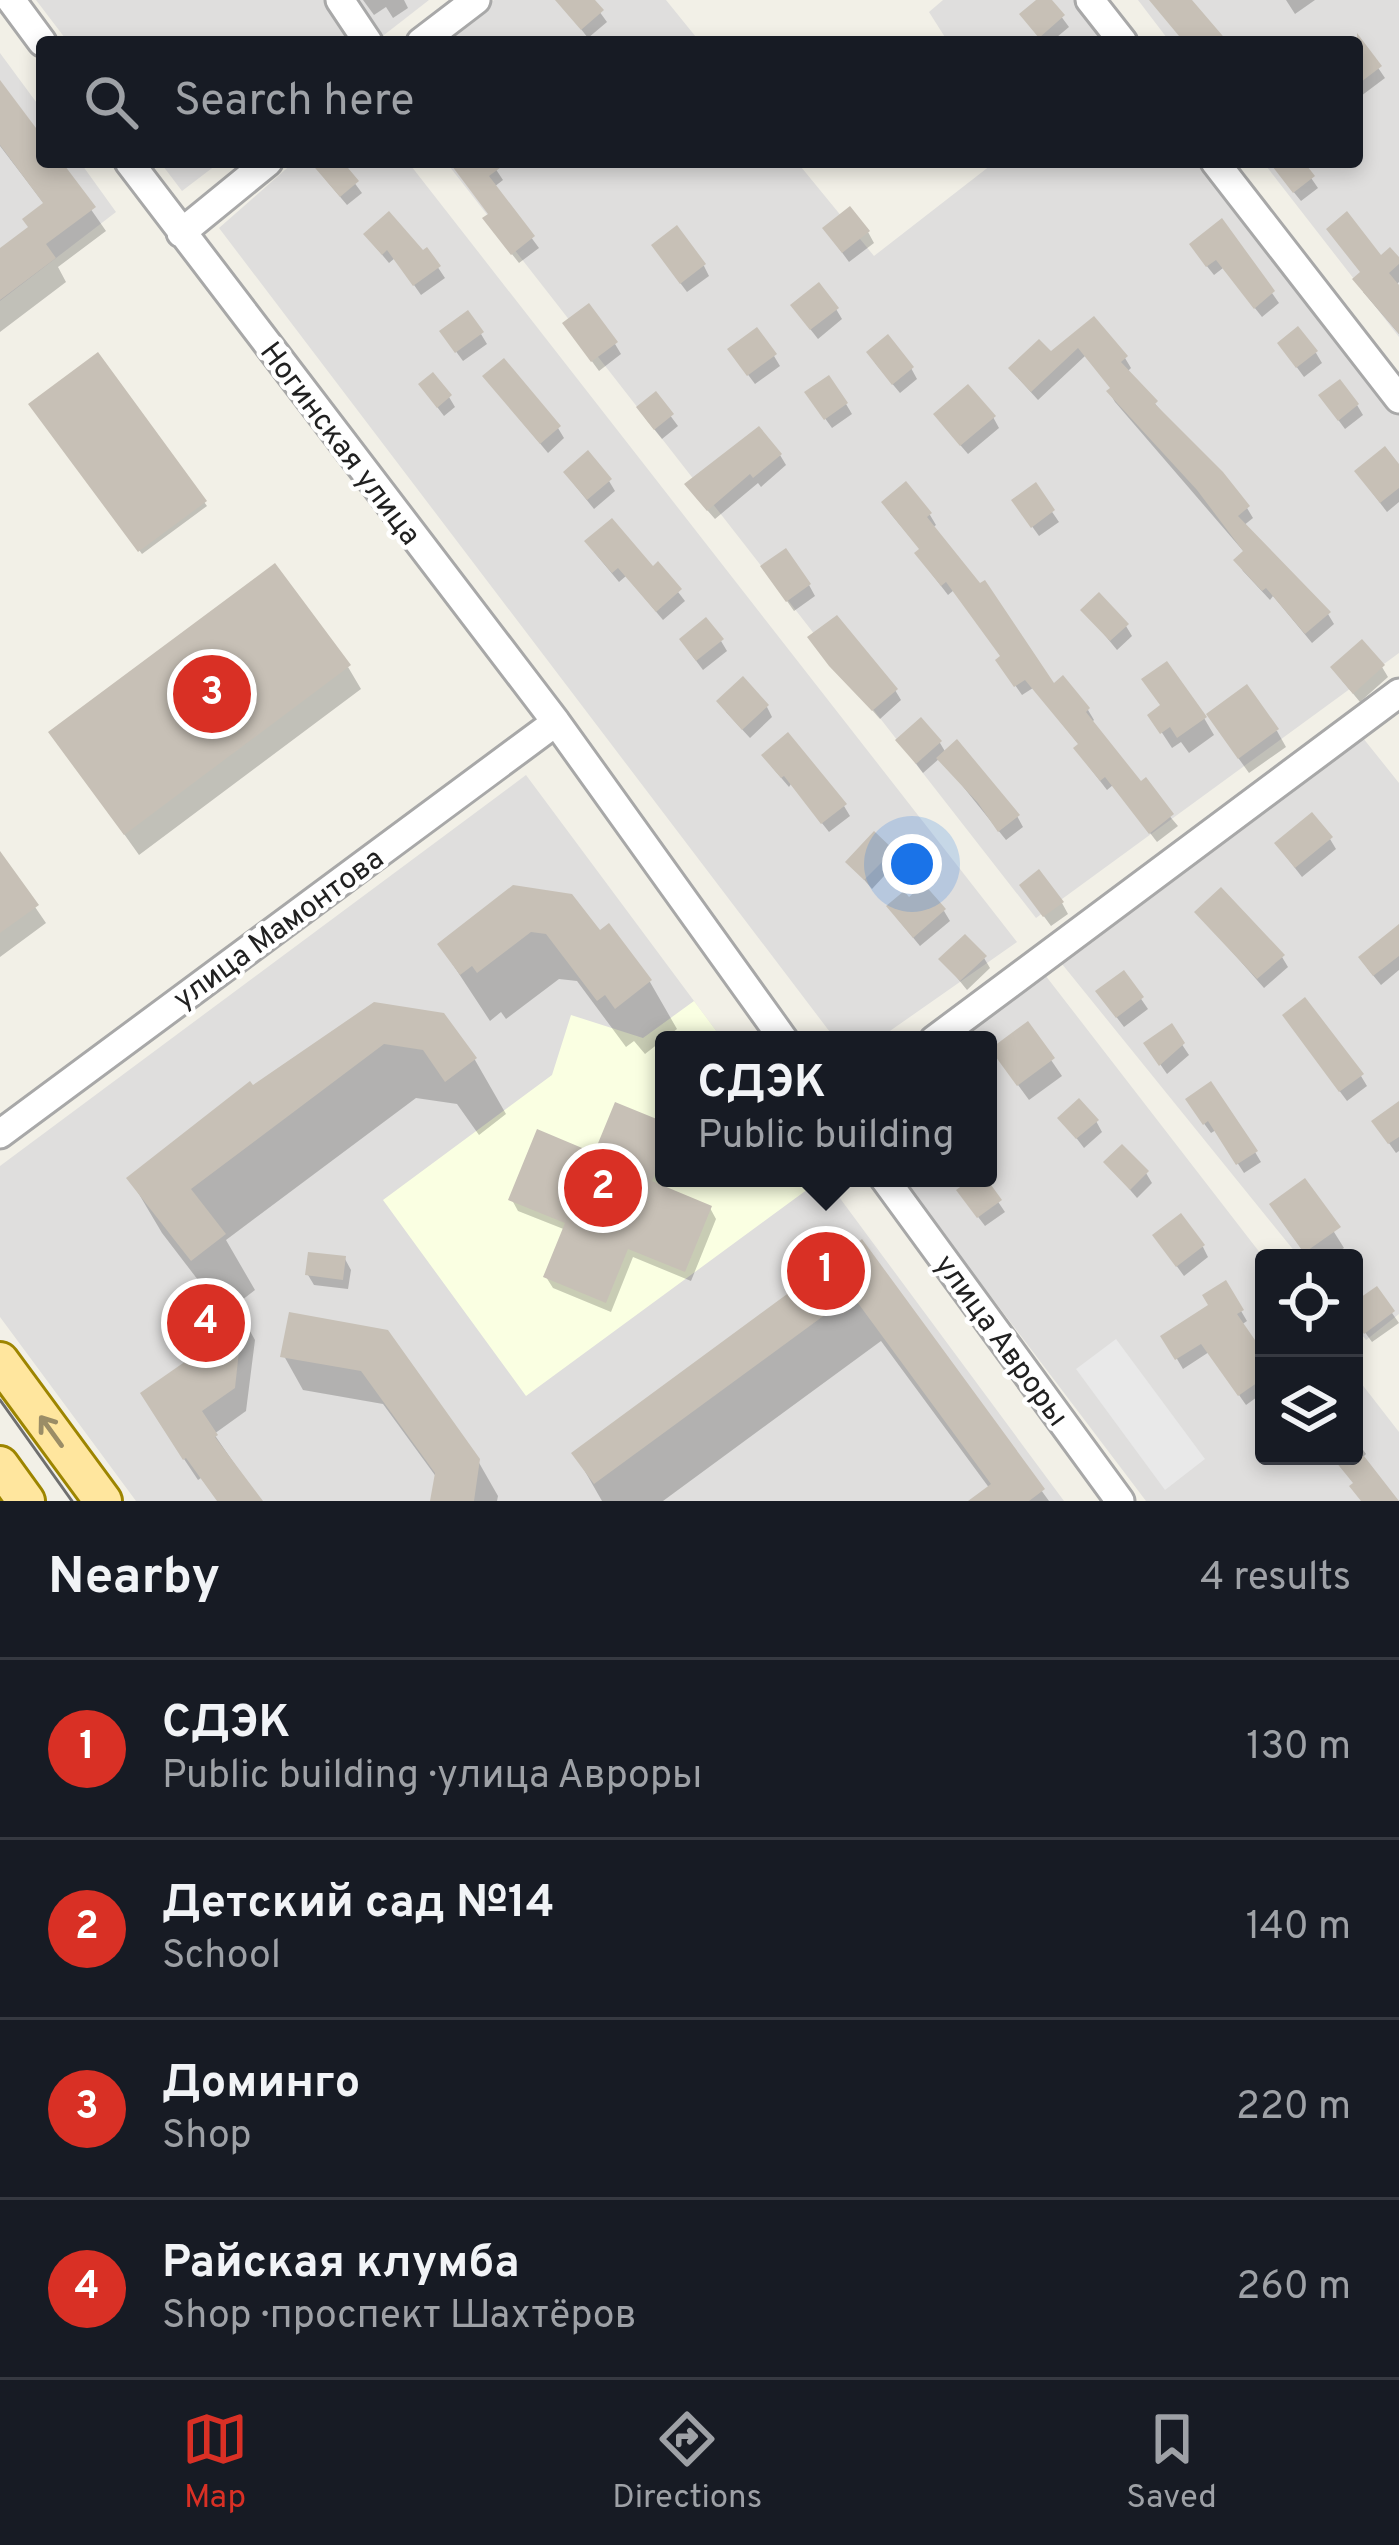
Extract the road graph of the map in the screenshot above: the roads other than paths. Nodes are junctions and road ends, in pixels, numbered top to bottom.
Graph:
1 (11, 0) edge
2 (340, 0) edge
3 (476, 0) edge
4 (1090, 0) edge
5 (37, 36) edge
6 (364, 36) edge
7 (429, 36) edge
8 (1118, 36) edge
9 (133, 168) edge
10 (261, 168) edge
11 (1220, 168) edge
12 (181, 233) junction
13 (1399, 399) edge
14 (1399, 693) edge
15 (556, 722) junction
16 (778, 1031) edge
17 (946, 1031) edge
18 (0, 1134) edge
19 (891, 1187) edge
20 (0, 1361) edge
21 (0, 1466) edge
22 (26, 1501) edge
23 (103, 1501) edge
24 (1120, 1501) edge

1 - 5 street
2 - 6 street
3 - 7 street
4 - 8 street
9 - 12 street, Ногинская улица
10 - 12 street
11 - 13 street
12 - 15 street, Ногинская улица
14 - 17 street
15 - 16 street
15 - 18 street, улица Мамонтова
19 - 24 street, улица Авроры
23 -> 20 main road
21 - 22 main road

